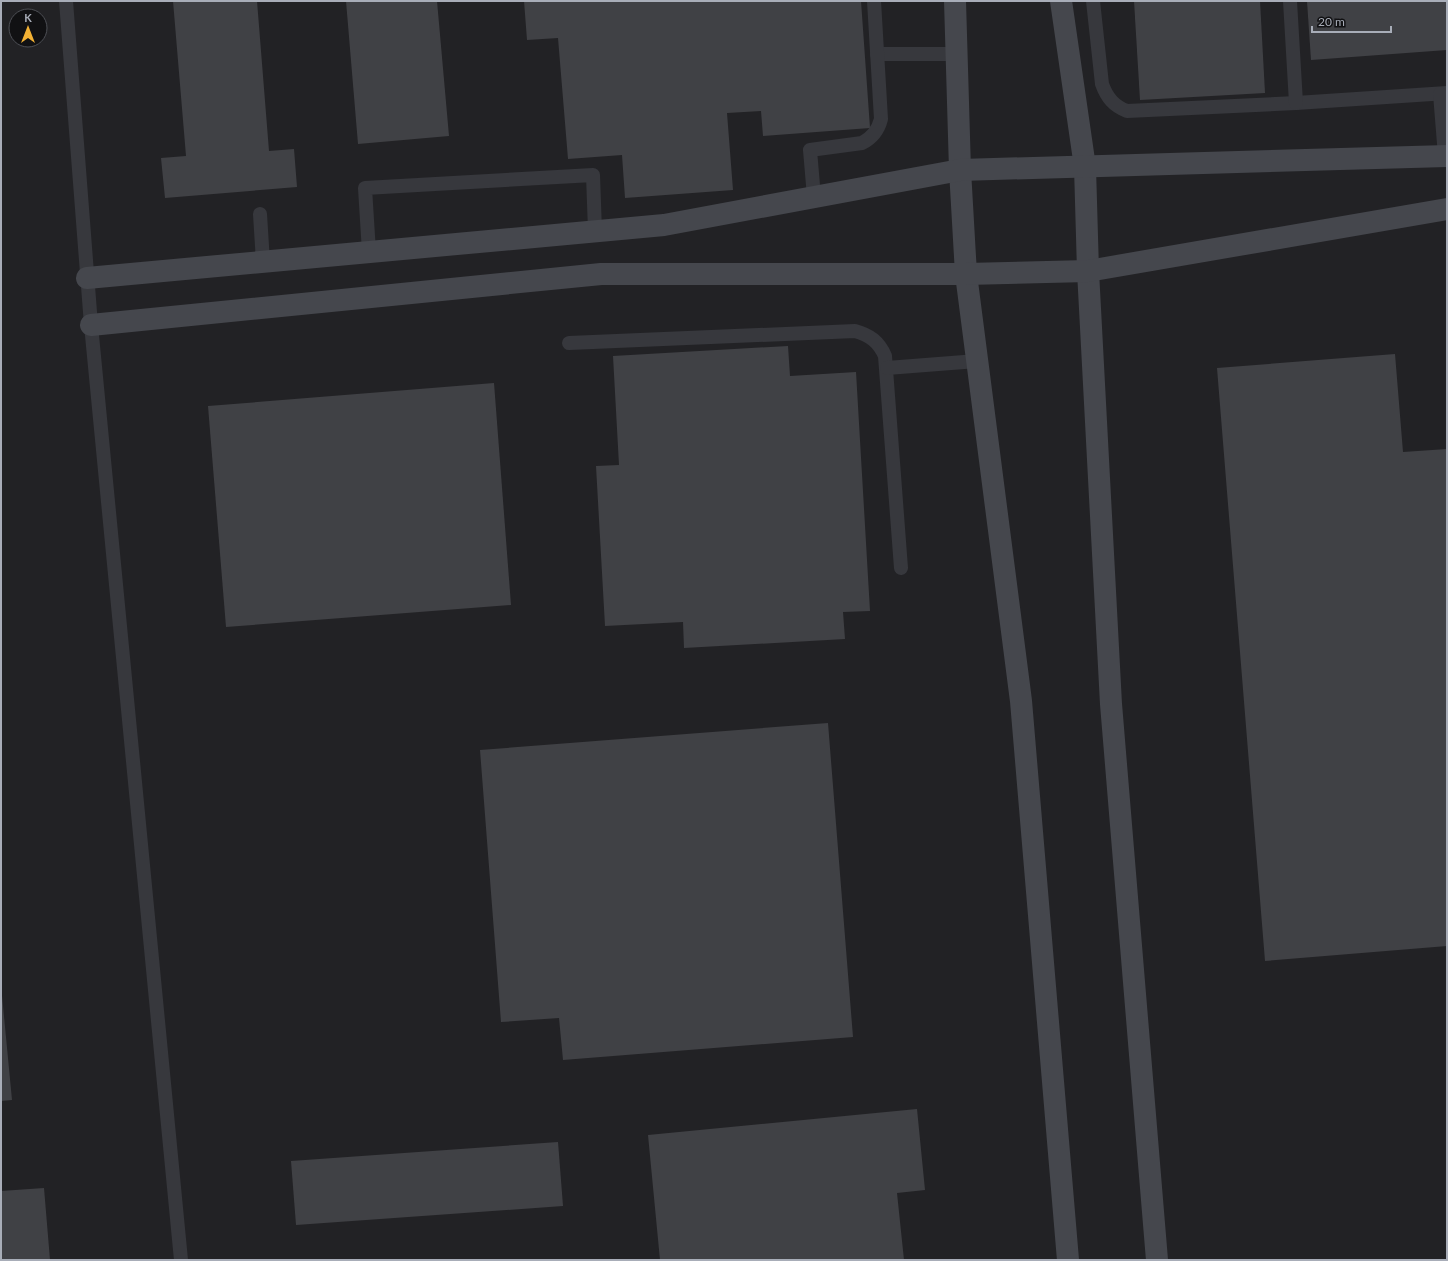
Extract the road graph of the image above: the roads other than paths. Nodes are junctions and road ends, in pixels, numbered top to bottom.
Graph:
1 (66, 1) edge
2 (874, 1) edge
3 (955, 1) edge
4 (1061, 1) edge
5 (1093, 1) edge
6 (1290, 1) edge
7 (877, 54) junction
8 (957, 54) junction
9 (1443, 94) edge
10 (1296, 104) junction
11 (1446, 156) edge
12 (1085, 167) junction
13 (960, 170) junction
14 (814, 197) junction
15 (1447, 209) edge
16 (260, 214) dead end
17 (595, 231) junction
18 (369, 252) junction
19 (263, 262) junction
20 (1088, 271) junction
21 (966, 274) junction
22 (87, 278) junction
23 (91, 324) junction
24 (569, 343) dead end
25 (977, 361) junction
26 (887, 368) junction
27 (901, 568) dead end
28 (181, 1260) edge
29 (1068, 1260) edge
30 (1157, 1260) edge

1 - 22 lane
2 - 7 lane
3 - 8 street
4 - 12 street
5 - 10 lane
6 - 10 lane
7 - 8 lane
7 - 14 lane
8 - 13 street
9 - 10 lane
9 - 11 lane
11 - 12 street
12 - 13 street
12 - 20 street
13 - 14 street
13 - 21 street
14 - 17 street
15 - 20 street
16 - 19 lane
17 - 18 street
17 - 18 lane
18 - 19 street
19 - 22 street
20 - 21 street
20 - 30 street
21 - 23 street
21 - 25 street
22 - 23 lane
23 - 28 lane
24 - 26 lane
25 - 26 lane
25 - 29 street
26 - 27 lane

